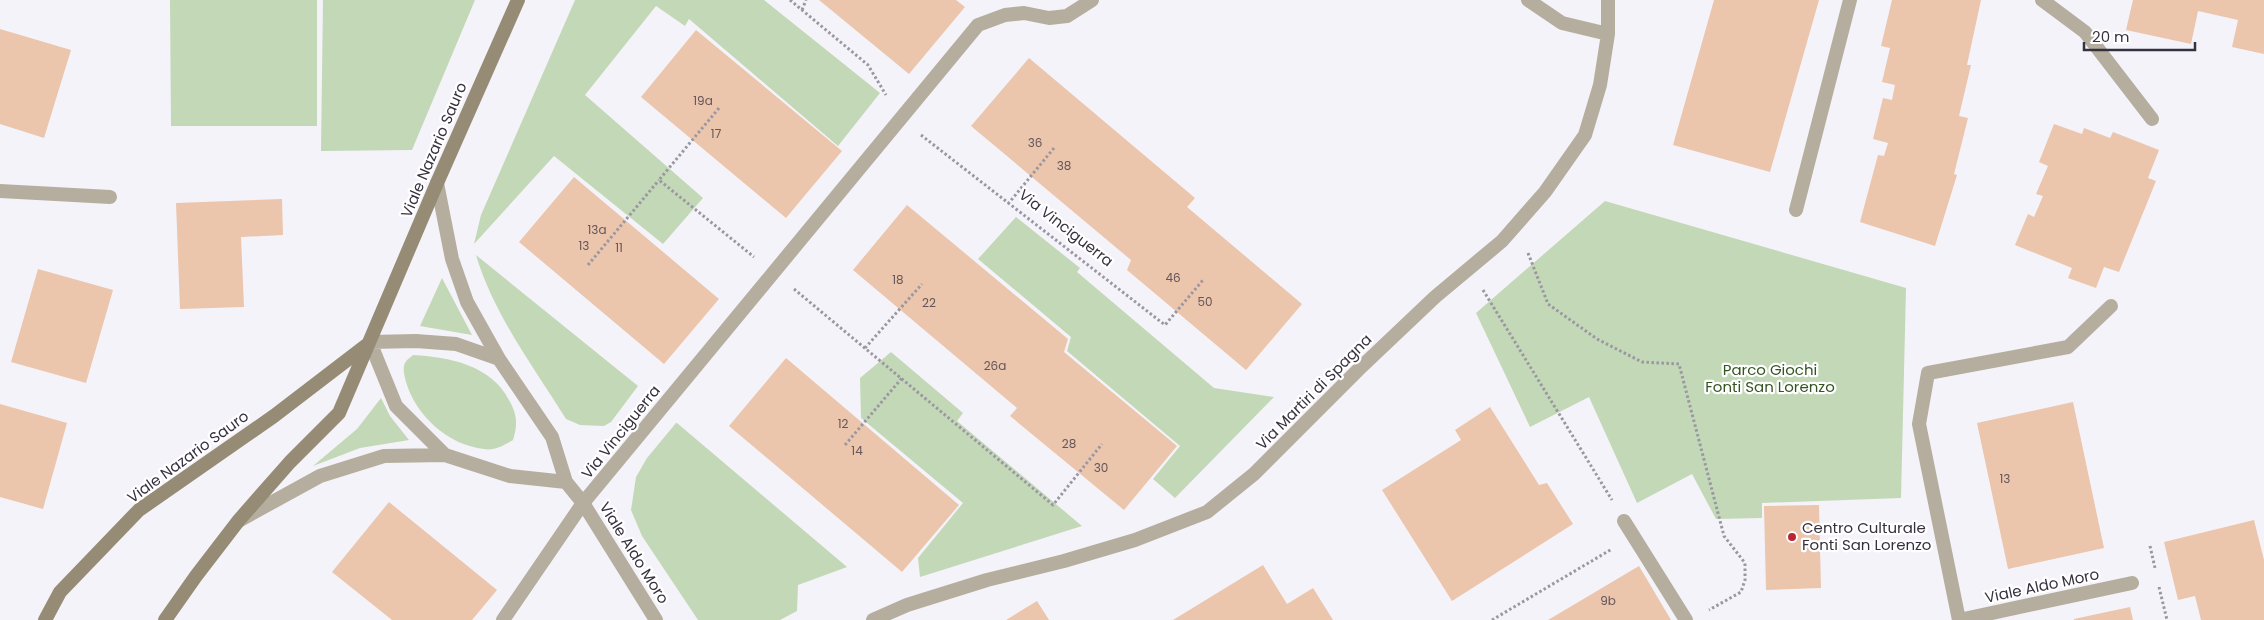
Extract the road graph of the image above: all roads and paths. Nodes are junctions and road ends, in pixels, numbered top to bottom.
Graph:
1 (518, 0) edge
2 (790, 0) edge
3 (806, 0) edge
4 (1092, 0) edge
5 (1528, 0) edge
6 (1608, 0) edge
7 (1850, 0) edge
8 (2042, 0) edge
9 (802, 10) junction
10 (1608, 34) junction
11 (719, 108) dead end
12 (900, 118) junction
13 (2152, 119) dead end
14 (1054, 148) dead end
15 (658, 180) junction
16 (436, 183) junction
17 (0, 191) edge
18 (110, 197) dead end
19 (1008, 204) junction
20 (1796, 210) dead end
21 (1516, 225) junction
22 (588, 265) dead end
23 (1470, 268) junction
24 (774, 272) junction
25 (1203, 280) dead end
26 (922, 284) dead end
27 (2111, 306) dead end
28 (370, 342) junction
29 (865, 348) junction
30 (498, 359) junction
31 (902, 378) junction
32 (1102, 444) dead end
33 (844, 445) dead end
34 (445, 455) junction
35 (566, 482) junction
36 (584, 503) junction
37 (239, 520) junction
38 (1624, 521) joint
39 (1634, 536) junction
40 (2132, 583) dead end
41 (1707, 611) dead end
42 (45, 620) edge
43 (165, 620) edge
44 (503, 620) edge
45 (656, 620) edge
46 (872, 620) edge
47 (1492, 620) edge
48 (1686, 620) edge
49 (1959, 620) edge

1 - 16 main road, Viale Nazario Sauro
2 - 9 path, Via Vinciguerra
3 - 9 path
4 - 12 street, Via Vinciguerra
5 - 10 street
6 - 10 street, Via Martiri di Spagna
7 - 20 street
8 - 13 street
9 - 12 path, Via Vinciguerra
10 - 21 street, Via Martiri di Spagna
11 - 15 path
12 - 19 path, Via Vinciguerra
12 - 24 street, Via Vinciguerra
14 - 19 path
15 - 22 path
15 - 24 path
16 - 28 main road, Viale Nazario Sauro
16 - 30 street
17 - 18 street
19 - 25 path, Via Vinciguerra
21 - 23 street, Via Martiri di Spagna
21 - 41 path
23 - 38 path
23 - 46 street, Via Martiri di Spagna
24 - 29 path
24 - 36 street, Via Vinciguerra
26 - 29 path
27 - 49 street
28 - 30 street
28 - 34 street
28 - 37 main road, Viale Nazario Sauro
28 - 42 main road, Viale Nazario Sauro
29 - 31 path
30 - 35 street
31 - 32 path
31 - 33 path
34 - 35 street
34 - 37 street
35 - 36 street, Viale Aldo Moro
36 - 44 street, Via Vinciguerra
36 - 45 street, Viale Aldo Moro
37 - 43 main road, Viale Nazario Sauro
38 - 39 street
39 - 47 path
39 - 48 street
40 - 49 street, Viale Aldo Moro

